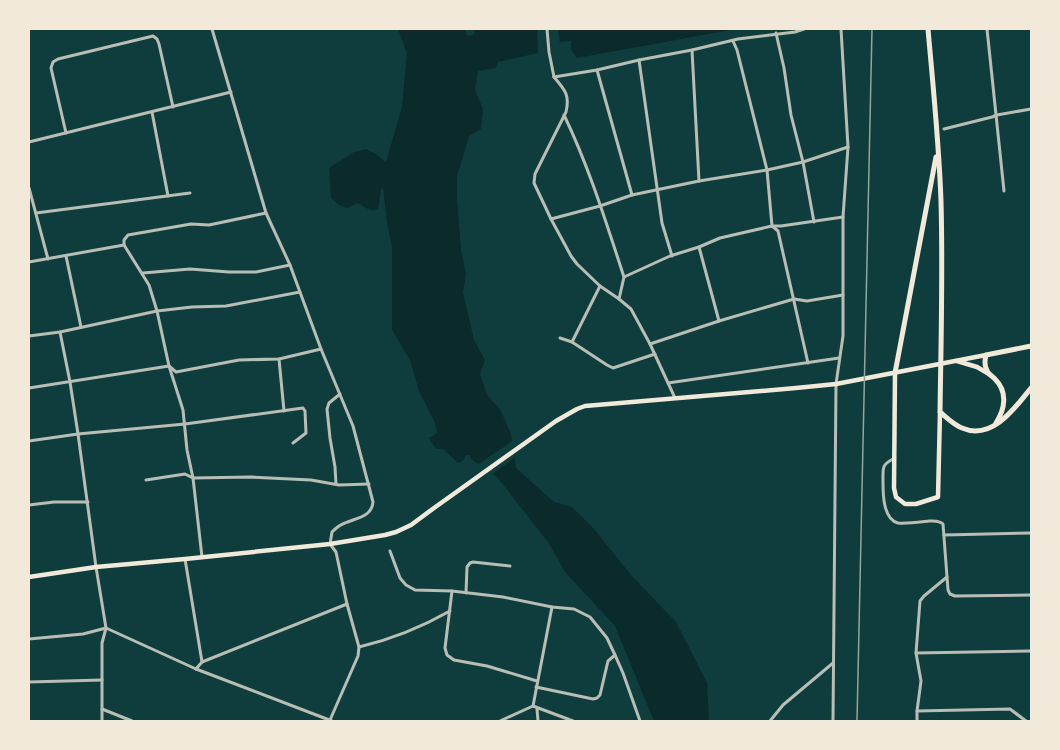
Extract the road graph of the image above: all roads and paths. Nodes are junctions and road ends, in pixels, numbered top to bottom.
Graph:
1 (212, 29) edge
2 (548, 29) edge
3 (804, 29) edge
4 (841, 29) edge
5 (928, 29) edge
6 (987, 29) edge
7 (776, 33) junction
8 (733, 41) junction
9 (692, 50) junction
10 (639, 60) junction
11 (597, 70) junction
12 (554, 77) junction
13 (231, 92) junction
14 (173, 107) junction
15 (1031, 109) edge
16 (152, 112) junction
17 (564, 115) junction
18 (997, 115) junction
19 (944, 129) dead end
20 (66, 133) junction
21 (29, 142) edge
22 (937, 144) junction
23 (848, 147) junction
24 (803, 162) junction
25 (767, 170) junction
26 (699, 181) junction
27 (29, 188) edge
28 (657, 189) junction
29 (1004, 191) dead end
30 (190, 193) dead end
31 (632, 195) junction
32 (168, 196) junction
33 (600, 206) junction
34 (36, 213) junction
35 (266, 213) junction
36 (843, 217) junction
37 (551, 220) junction
38 (814, 222) junction
39 (772, 226) junction
40 (124, 245) junction
41 (699, 247) junction
42 (66, 256) junction
43 (672, 256) junction
44 (48, 259) junction
45 (29, 262) edge
46 (290, 266) junction
47 (143, 273) junction
48 (624, 277) junction
49 (600, 286) junction
50 (300, 292) junction
51 (843, 295) junction
52 (619, 299) junction
53 (794, 299) junction
54 (157, 311) junction
55 (719, 321) junction
56 (81, 327) junction
57 (60, 332) junction
58 (29, 336) edge
59 (560, 338) dead end
60 (572, 342) junction
61 (650, 344) junction
62 (1031, 346) edge
63 (321, 349) junction
64 (655, 354) junction
65 (986, 355) junction
66 (839, 358) junction
67 (279, 359) junction
68 (956, 361) junction
69 (808, 362) junction
70 (169, 366) junction
71 (895, 372) junction
72 (989, 374) junction
73 (70, 382) junction
74 (668, 383) junction
75 (836, 384) junction
76 (29, 388) edge
77 (1031, 388) edge
78 (340, 394) junction
79 (675, 398) junction
80 (284, 411) junction
81 (940, 412) junction
82 (185, 424) junction
83 (991, 428) junction
84 (78, 434) junction
85 (29, 441) edge
86 (294, 443) dead end
87 (893, 459) junction
88 (192, 478) junction
89 (146, 480) dead end
90 (336, 484) junction
91 (369, 484) junction
92 (88, 502) junction
93 (29, 505) edge
94 (1031, 533) edge
95 (944, 535) junction
96 (330, 544) junction
97 (390, 552) dead end
98 (202, 557) junction
99 (186, 559) junction
100 (510, 566) dead end
101 (96, 567) junction
102 (29, 577) edge
103 (947, 577) junction
104 (452, 591) junction
105 (466, 593) junction
106 (1031, 595) edge
107 (347, 604) junction
108 (552, 607) junction
109 (450, 610) junction
110 (106, 628) junction
111 (29, 639) edge
112 (359, 647) junction
113 (1031, 651) edge
114 (916, 653) junction
115 (615, 655) junction
116 (202, 662) junction
117 (833, 663) junction
118 (196, 669) junction
119 (102, 680) junction
120 (537, 681) junction
121 (29, 682) edge
122 (536, 687) junction
123 (533, 706) junction
124 (102, 709) junction
125 (537, 709) junction
126 (917, 711) junction
127 (331, 720) edge
128 (102, 721) edge
129 (132, 721) edge
130 (500, 721) edge
131 (538, 721) edge
132 (573, 721) edge
133 (640, 721) edge
134 (770, 721) edge
135 (833, 721) edge
136 (918, 721) edge
137 (1026, 721) edge

1 - 13 street
2 - 12 street
3 - 7 street
4 - 23 street
5 - 22 main road
6 - 18 street
7 - 8 street
7 - 24 street
8 - 9 street
8 - 25 street
9 - 10 street
9 - 26 street
10 - 11 street
10 - 28 street
11 - 12 street
11 - 31 street
12 - 17 street
13 - 14 street
13 - 35 street
14 - 16 street
14 - 20 street
15 - 18 street
16 - 20 street
16 - 32 street
17 - 33 street
17 - 37 street
18 - 19 street
18 - 29 street
20 - 21 street
22 - 71 main road
22 - 81 main road
23 - 24 street
23 - 36 street
24 - 25 street
24 - 38 street
25 - 26 street
25 - 39 street
26 - 28 street
27 - 34 street
28 - 31 street
28 - 43 street
30 - 32 street
31 - 33 street
32 - 34 street
33 - 37 street
33 - 48 street
34 - 44 street
35 - 40 street
35 - 46 street
36 - 38 street
36 - 51 street
37 - 49 street
38 - 39 street
39 - 41 street
39 - 53 street
40 - 42 street
40 - 47 street
41 - 43 street
41 - 55 street
42 - 44 street
42 - 56 street
43 - 48 street
44 - 45 street
46 - 47 street
46 - 50 street
47 - 54 street
48 - 52 street
49 - 52 street
49 - 60 street
50 - 54 street
50 - 63 street
51 - 53 street
51 - 66 street
52 - 61 street
53 - 55 street
53 - 69 street
54 - 56 street
54 - 70 street
55 - 61 street
56 - 57 street
57 - 58 street
57 - 73 street
59 - 60 street
60 - 64 street
61 - 64 street
62 - 65 main road
63 - 67 street
63 - 78 street
64 - 74 street
65 - 68 main road
65 - 72 main road
66 - 69 street
66 - 75 street
67 - 70 street
67 - 80 street
68 - 71 main road
68 - 72 main road
69 - 74 street
70 - 73 street
70 - 82 street
71 - 75 main road
71 - 87 main road
72 - 83 main road
73 - 76 street
73 - 84 street
74 - 79 street
75 - 79 main road
75 - 117 street
77 - 83 main road
78 - 90 street
78 - 91 street
79 - 96 main road
80 - 82 street
80 - 86 street
81 - 83 main road
81 - 87 main road
82 - 84 street
82 - 88 street
84 - 85 street
84 - 92 street
87 - 95 street
88 - 89 street
88 - 90 street
88 - 98 street
90 - 91 street
91 - 96 street
92 - 93 street
92 - 101 street
94 - 95 street
95 - 103 street
96 - 98 main road
96 - 107 street
97 - 104 street
98 - 99 main road
99 - 101 main road
99 - 116 street
100 - 105 street
101 - 102 main road
101 - 110 street
103 - 106 street
103 - 114 street
104 - 105 street
104 - 109 street
105 - 108 street
107 - 112 street
107 - 116 street
108 - 115 street
108 - 120 street
109 - 112 street
109 - 120 street
110 - 111 street
110 - 118 street
110 - 119 street
112 - 127 street
113 - 114 street
114 - 126 street
115 - 122 street
115 - 133 street
116 - 118 street
117 - 134 street
117 - 135 street
118 - 127 street
119 - 121 street
119 - 124 street
120 - 122 street
122 - 123 street
123 - 125 street
123 - 130 street
124 - 128 street
124 - 129 street
125 - 131 street
125 - 132 street
126 - 136 street
126 - 137 street

